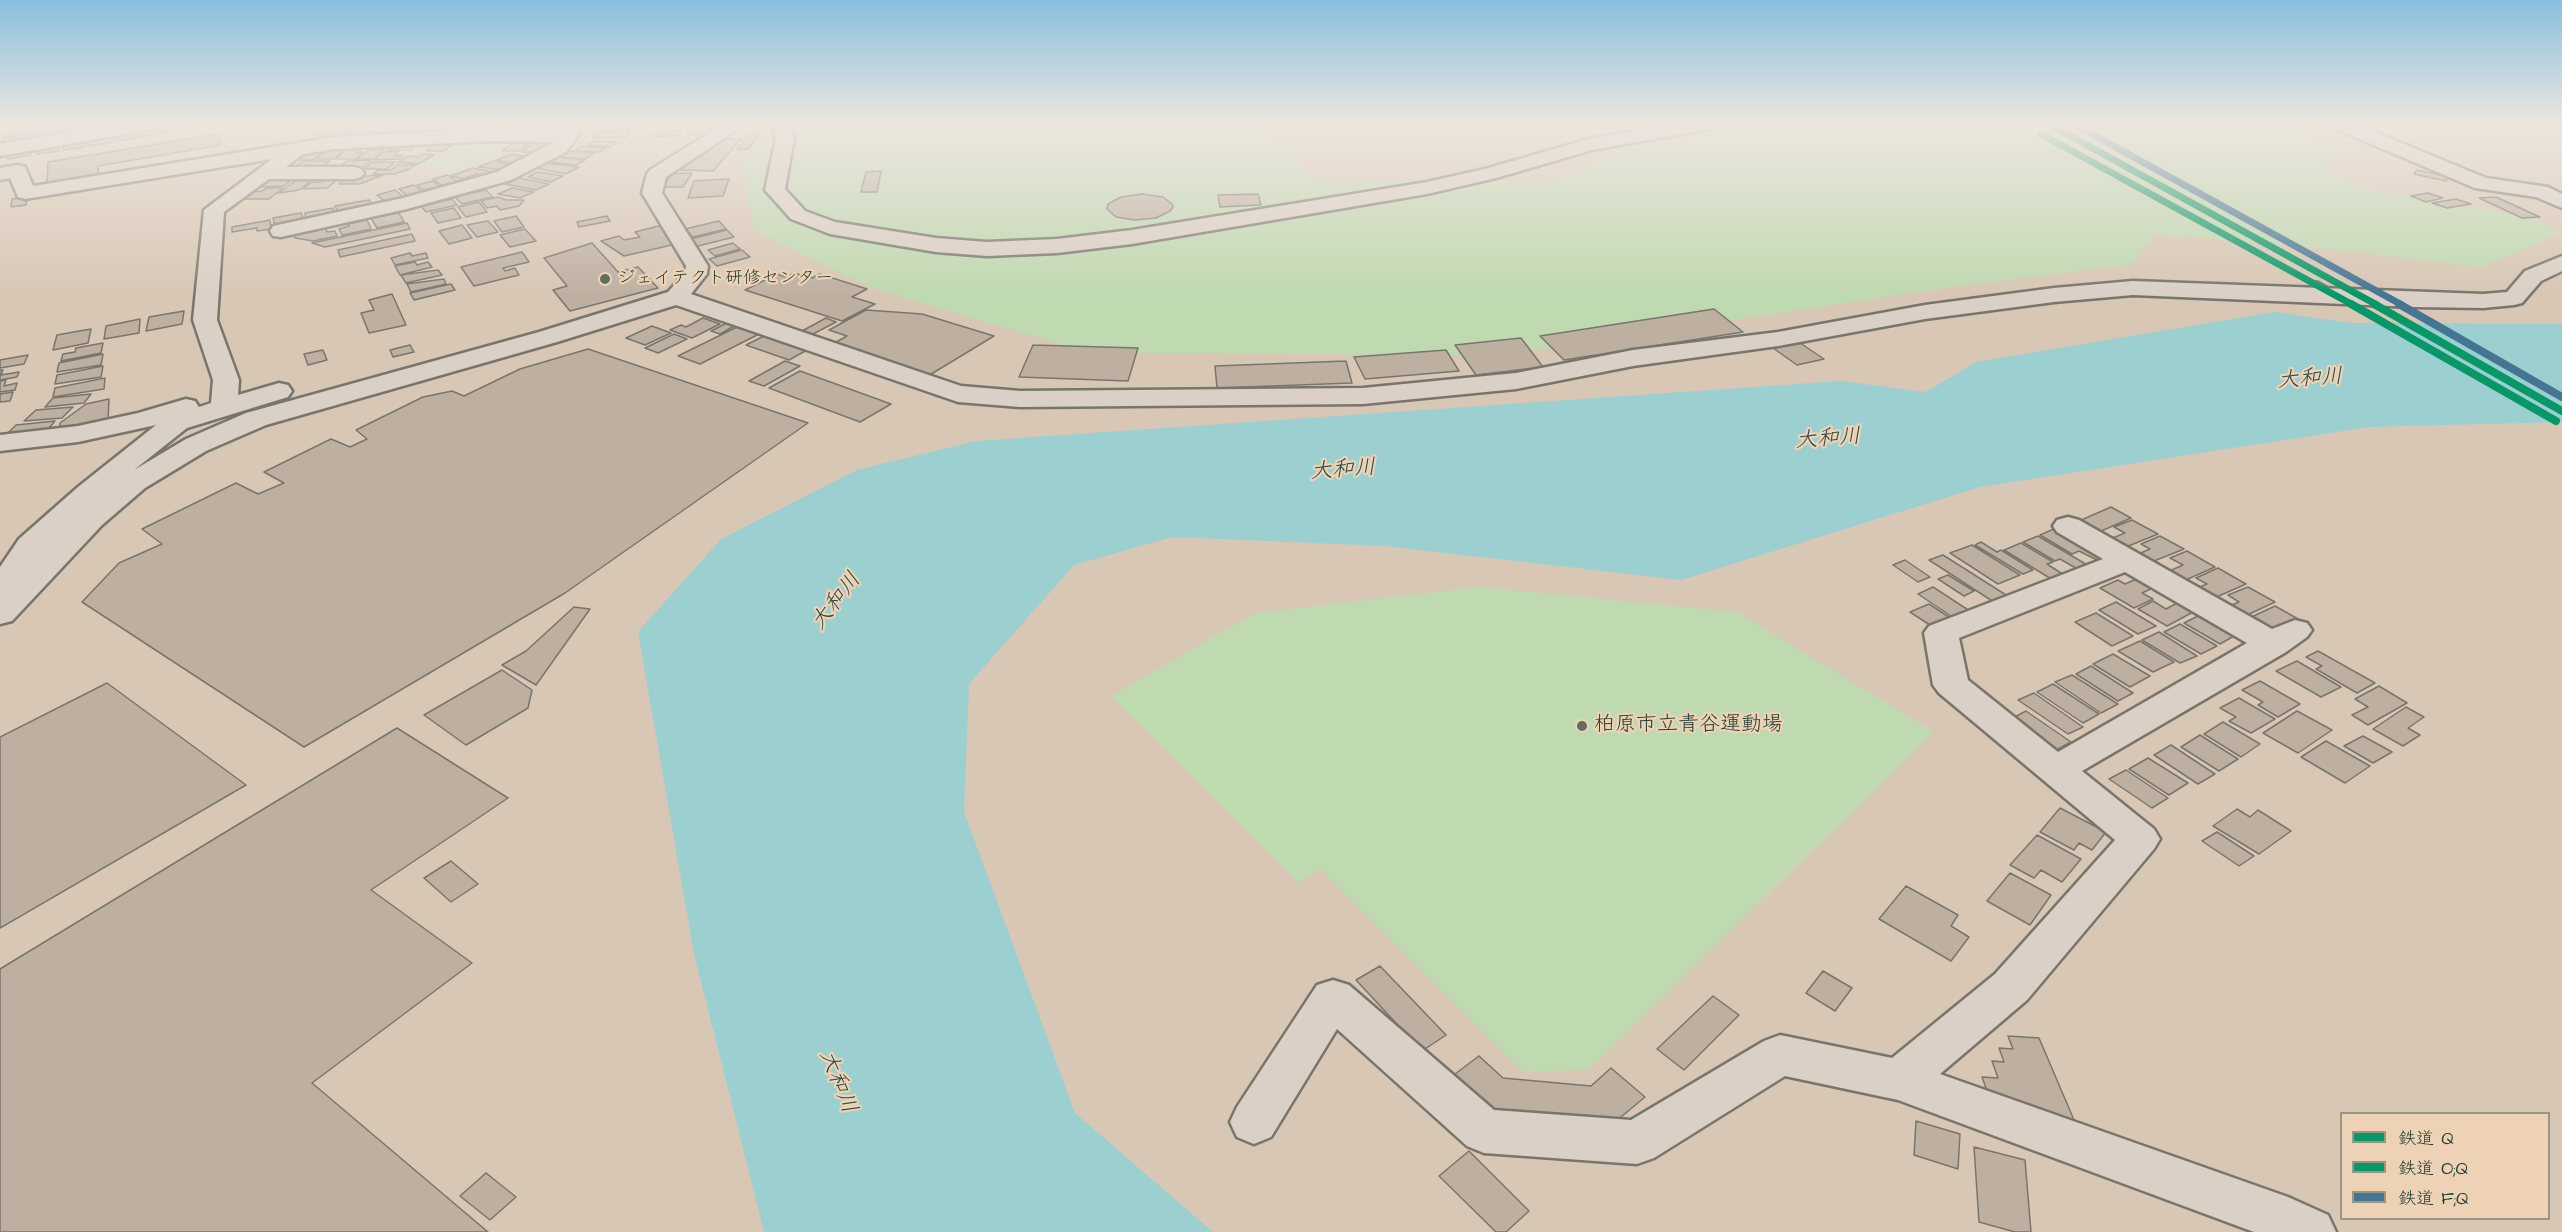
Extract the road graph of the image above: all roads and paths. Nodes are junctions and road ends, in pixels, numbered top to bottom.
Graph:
1 (18, 180) edge
2 (90, 180) edge
3 (255, 180) edge
4 (488, 180) edge
5 (655, 180) edge
6 (777, 180) edge
7 (1460, 180) edge
8 (2474, 180) edge
9 (2562, 202) edge
10 (281, 231) dead end
11 (2562, 263) edge
12 (676, 297) junction
13 (533, 341) junction
14 (224, 401) junction
15 (0, 443) edge
16 (2068, 526) dead end
17 (2128, 560) junction
18 (0, 590) edge
19 (0, 614) edge
20 (2057, 769) junction
21 (1899, 1080) junction
22 (1254, 1122) dead end
23 (2310, 1232) edge

1 - 2 street
3 - 14 street
4 - 10 street
5 - 12 street
6 - 7 street
8 - 9 street
11 - 12 street
12 - 13 street
13 - 14 street
13 - 19 street
14 - 15 street
14 - 18 street
16 - 17 street
17 - 20 street
17 - 20 street
20 - 21 street
21 - 22 street
21 - 23 street

